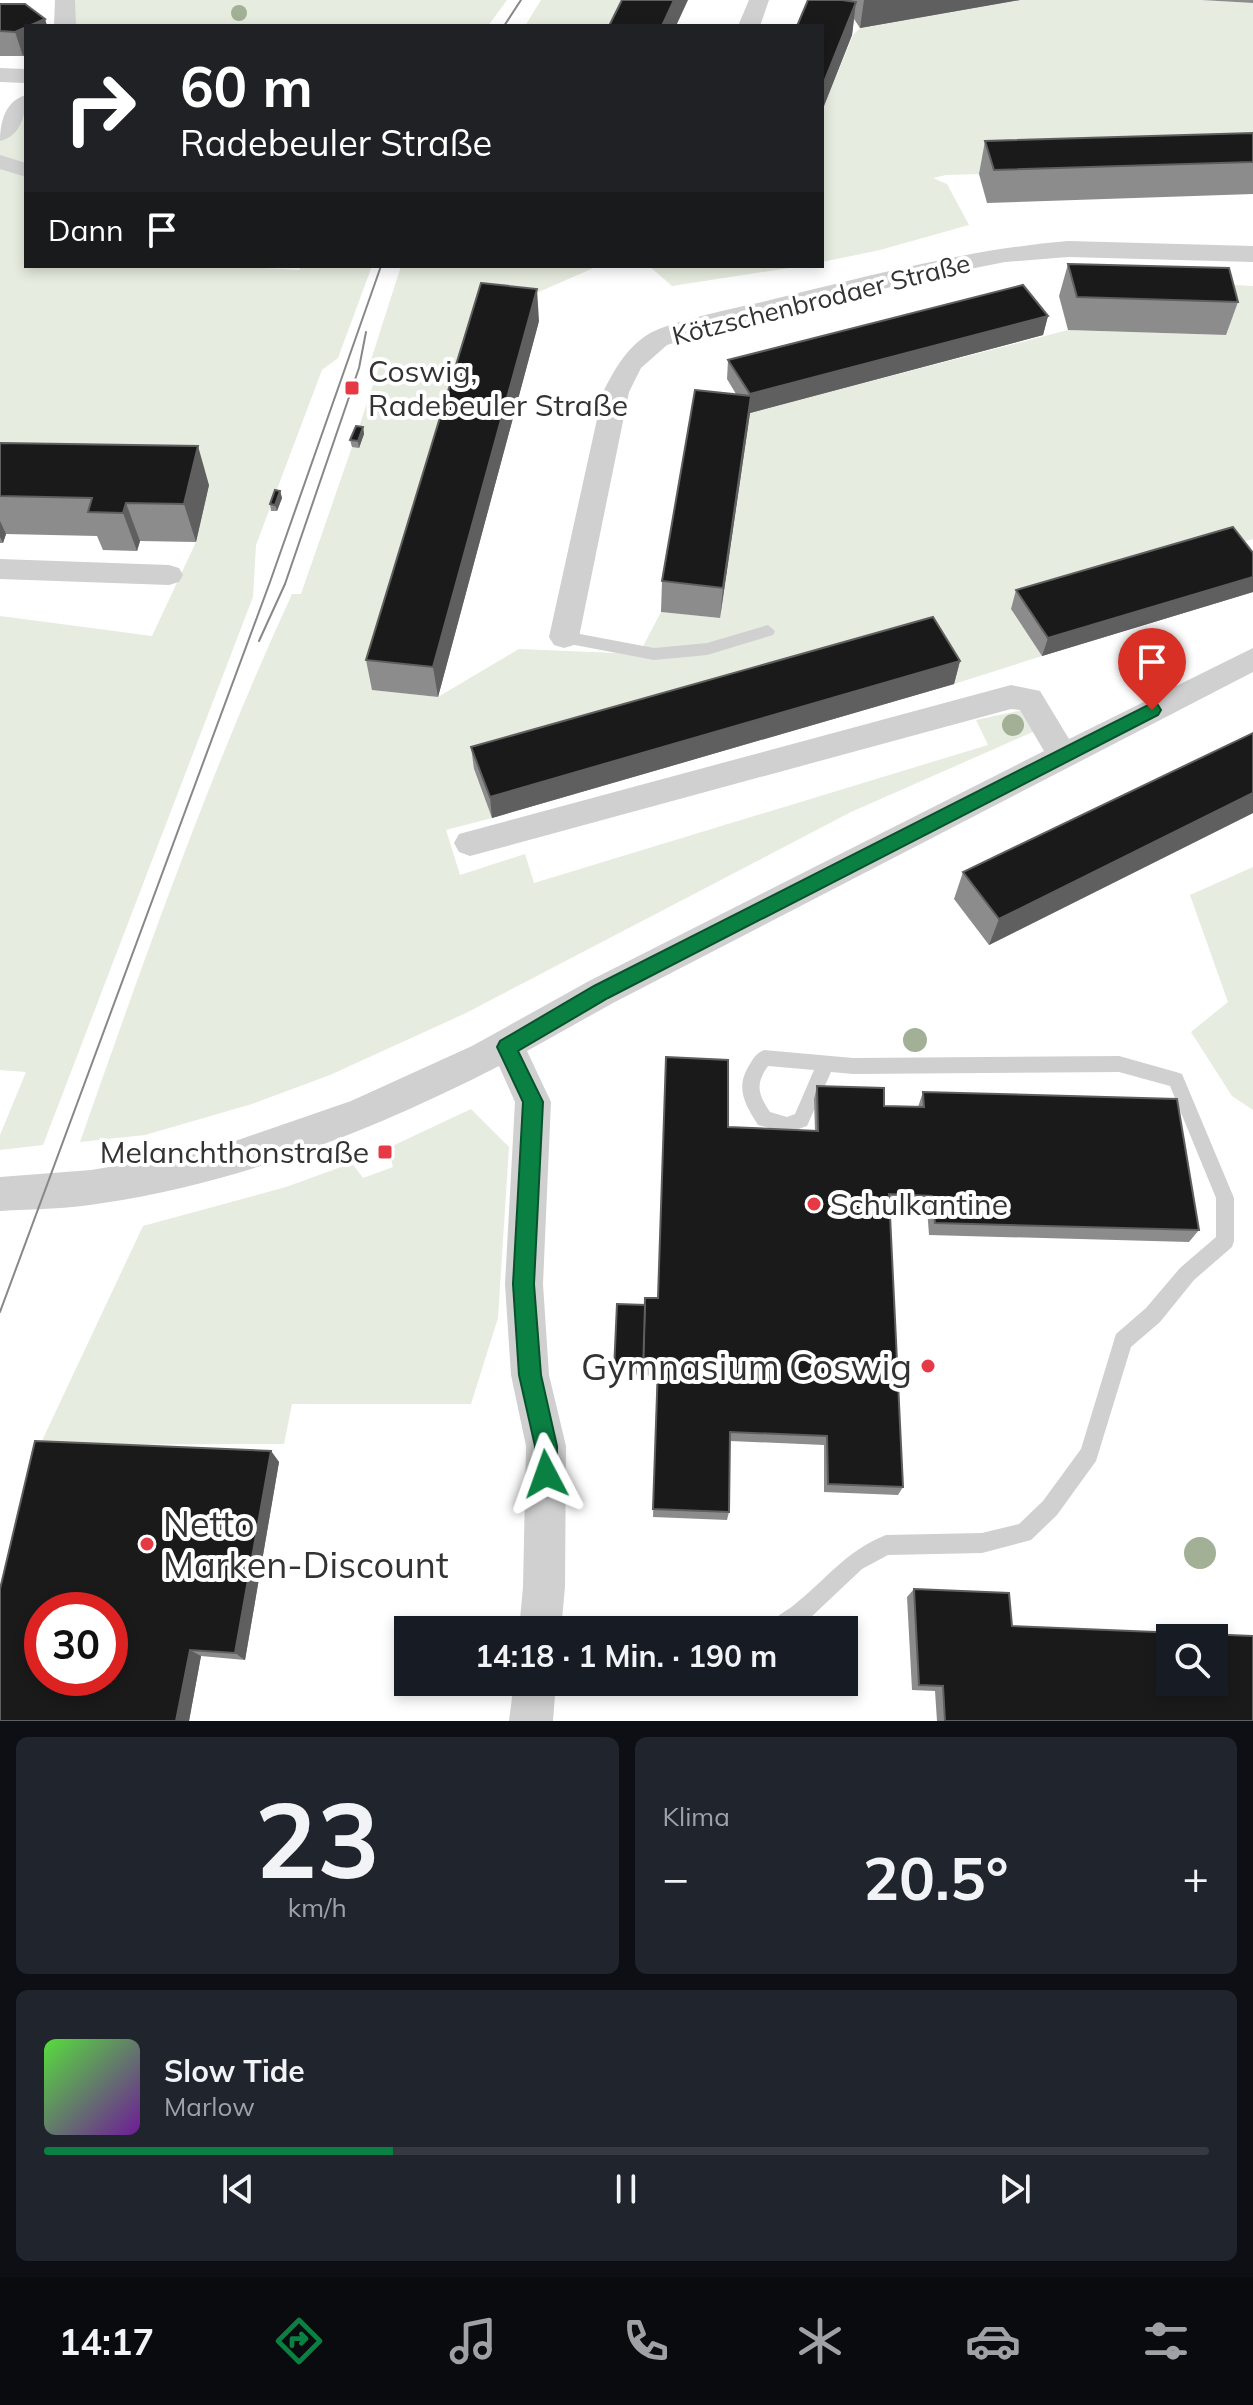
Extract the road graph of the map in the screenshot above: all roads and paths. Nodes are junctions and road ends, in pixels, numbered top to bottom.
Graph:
1 (65, 0) edge
2 (759, 0) edge
3 (65, 24) edge
4 (750, 24) edge
5 (0, 75) edge
6 (24, 76) edge
7 (24, 104) edge
8 (0, 134) edge
9 (0, 162) edge
10 (24, 169) edge
11 (1253, 254) edge
12 (0, 569) edge
13 (169, 575) dead end
14 (768, 631) dead end
15 (564, 637) joint
16 (1253, 659) edge
17 (1063, 756) junction
18 (470, 843) dead end
19 (507, 1047) junction
20 (826, 1063) junction
21 (0, 1194) edge
22 (541, 1616) edge
23 (796, 1616) edge
24 (534, 1696) edge
25 (531, 1721) edge

1 - 3 street
2 - 4 street
5 - 6 street
7 - 8 street
9 - 10 street
11 - 15 street, Kötzschenbrodaer Straße
12 - 13 street
14 - 15 lane
16 - 17 street
17 - 18 street
17 - 19 street
19 - 21 street
19 - 22 street
20 - 20 lane
20 - 23 lane
24 - 25 street

